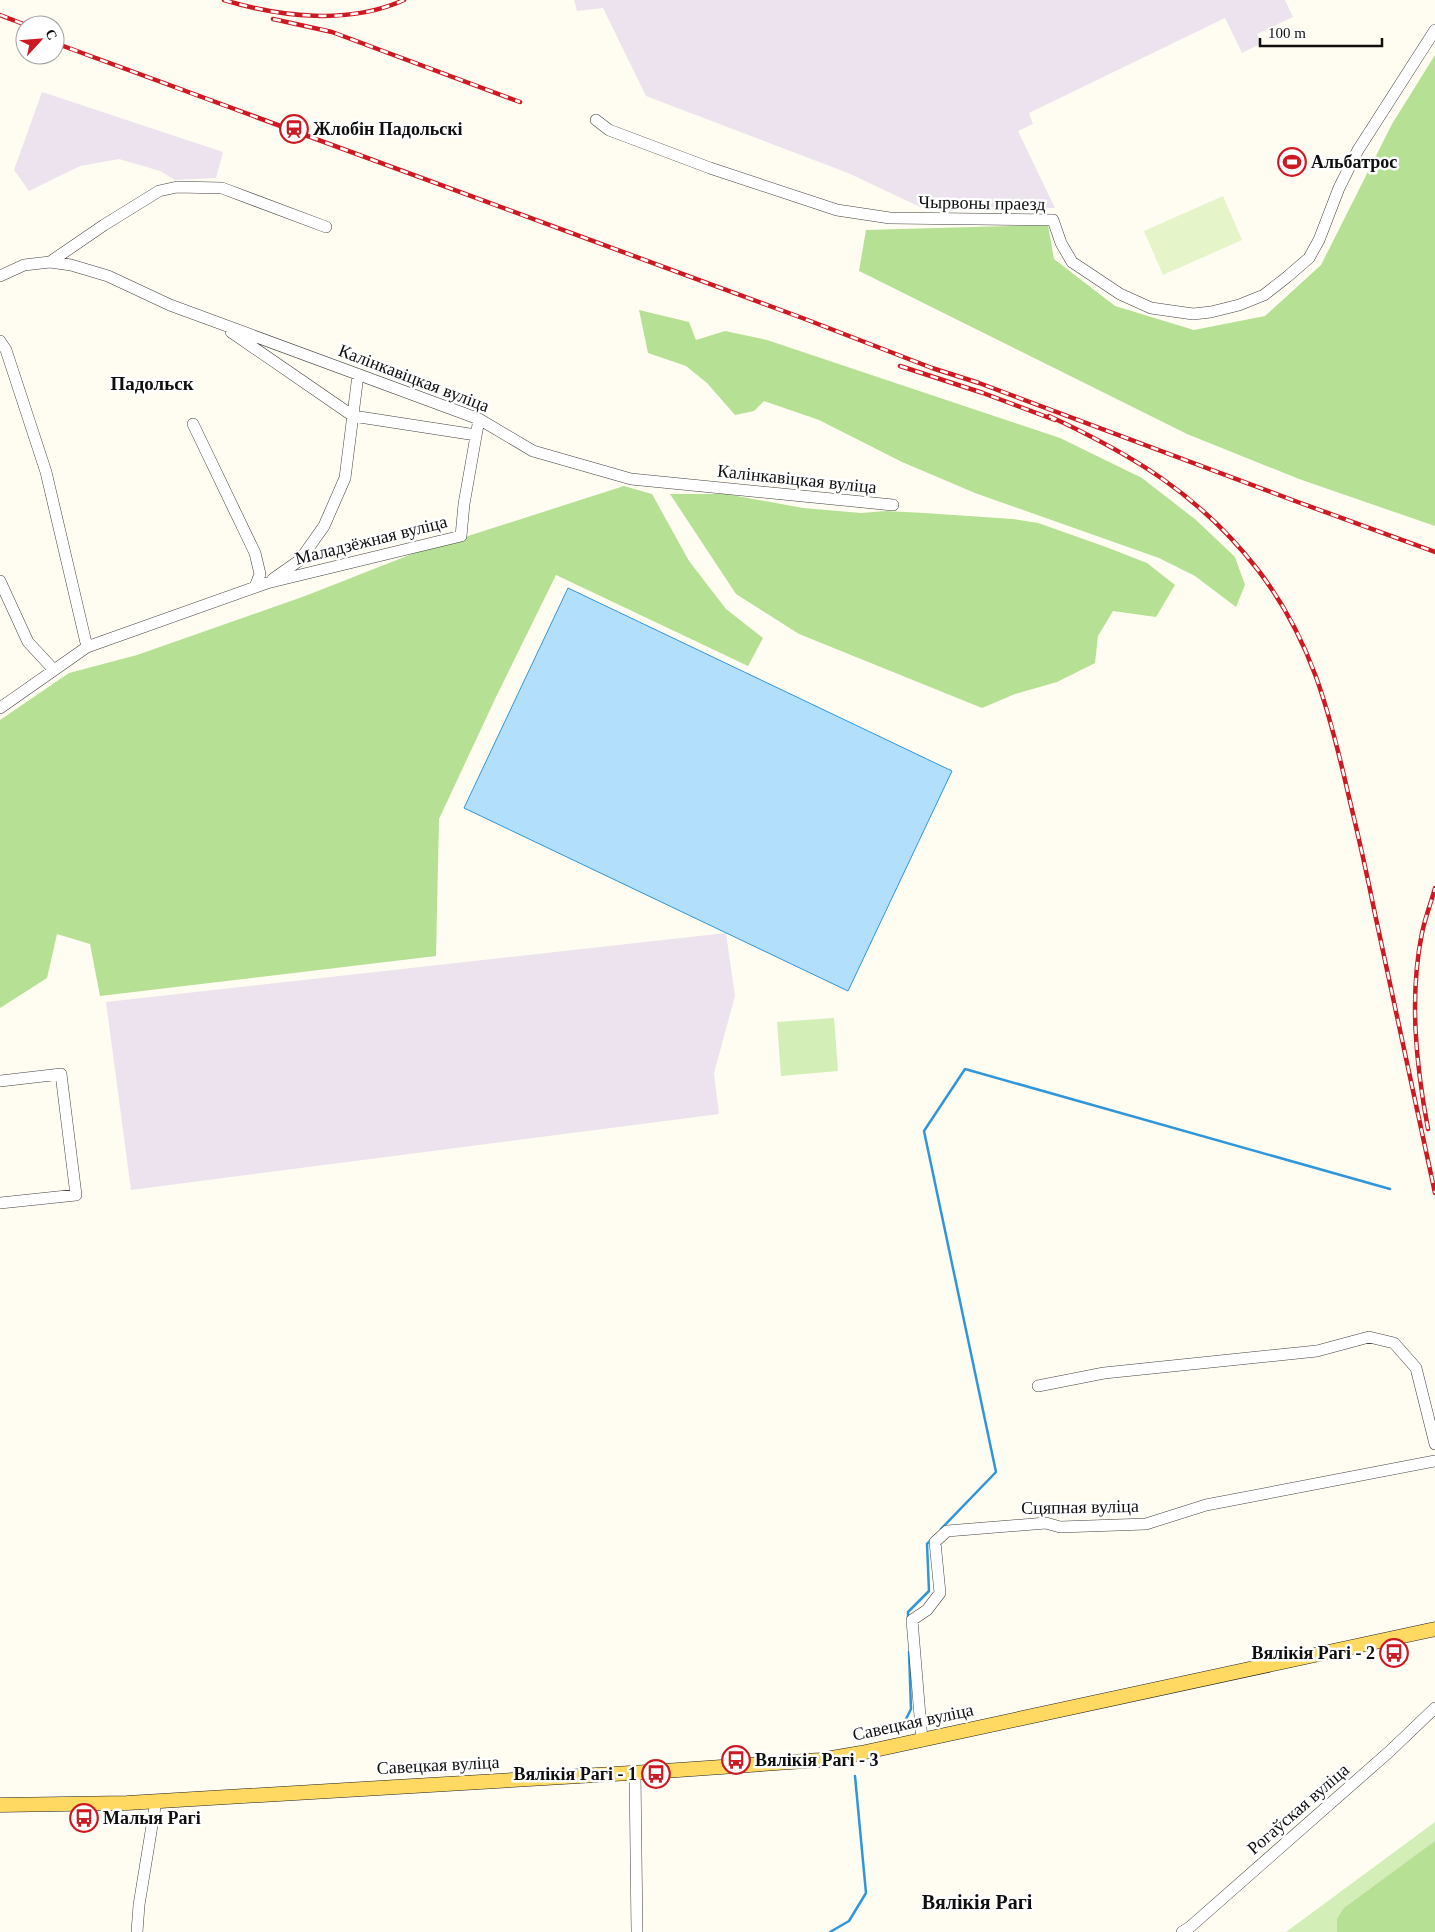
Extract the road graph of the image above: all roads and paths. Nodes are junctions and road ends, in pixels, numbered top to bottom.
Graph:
1 (1435, 30) edge
2 (596, 120) dead end
3 (326, 227) dead end
4 (50, 262) junction
5 (0, 276) edge
6 (216, 322) junction
7 (0, 341) edge
8 (358, 374) junction
9 (353, 416) junction
10 (479, 419) junction
11 (193, 424) dead end
12 (476, 435) junction
13 (893, 505) dead end
14 (0, 581) edge
15 (267, 583) junction
16 (255, 587) junction
17 (87, 647) junction
18 (54, 670) junction
19 (0, 708) edge
20 (0, 1081) edge
21 (0, 1203) edge
22 (1038, 1386) dead end
23 (1435, 1444) edge
24 (1435, 1461) edge
25 (1435, 1628) edge
26 (1435, 1708) edge
27 (922, 1740) junction
28 (635, 1772) junction
29 (156, 1801) junction
30 (0, 1805) edge
31 (137, 1932) edge
32 (637, 1932) edge
33 (1182, 1932) edge

1 - 2 street, Чырвоны праезд
3 - 4 street, Калінкавіцкая вуліца
4 - 5 street, Калінкавіцкая вуліца
4 - 6 street, Калінкавіцкая вуліца
6 - 8 street, Калінкавіцкая вуліца
6 - 9 street
7 - 17 street
8 - 9 street
8 - 10 street, Калінкавіцкая вуліца
9 - 12 street
9 - 15 street
10 - 12 street
10 - 13 street, Калінкавіцкая вуліца
11 - 16 street
12 - 15 street, Маладзёжная вуліца
14 - 18 street
15 - 16 street, Маладзёжная вуліца
16 - 17 street, Маладзёжная вуліца
17 - 18 street, Маладзёжная вуліца
18 - 19 street, Маладзёжная вуліца
20 - 21 street
22 - 23 street
24 - 27 street, Сцяпная вуліца
25 - 27 main road, Савецкая вуліца
26 - 33 street, Рогаўская вуліца
27 - 28 main road, Савецкая вуліца
28 - 29 main road, Савецкая вуліца
28 - 32 street
29 - 30 main road, Савецкая вуліца
29 - 31 street

